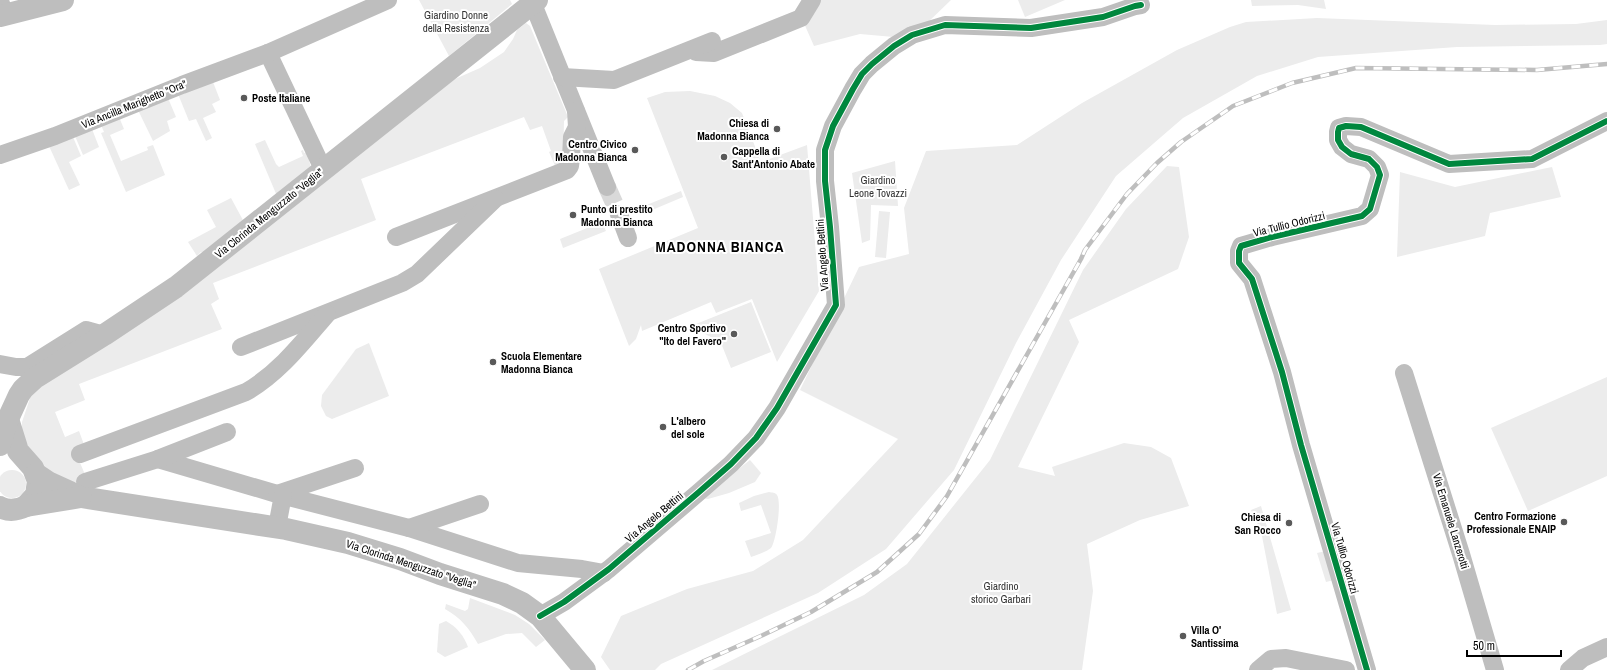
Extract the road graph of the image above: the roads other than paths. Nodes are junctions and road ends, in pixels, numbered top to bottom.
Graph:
1 (63, 0) edge
2 (388, 0) edge
3 (812, 0) edge
4 (535, 2) edge
5 (1141, 5) dead end
6 (2, 11) edge
7 (712, 41) dead end
8 (683, 52) junction
9 (268, 53) junction
10 (562, 77) junction
11 (576, 111) junction
12 (1607, 121) edge
13 (0, 155) edge
14 (323, 169) junction
15 (607, 187) tunnel mouth
16 (495, 199) junction
17 (619, 214) tunnel mouth
18 (396, 237) dead end
19 (628, 238) dead end
20 (329, 312) junction
21 (104, 335) junction
22 (241, 347) dead end
23 (0, 364) edge
24 (1404, 373) dead end
25 (8, 419) junction
26 (227, 432) dead end
27 (0, 445) edge
28 (80, 454) dead end
29 (158, 459) junction
30 (0, 462) edge
31 (32, 468) junction
32 (355, 468) dead end
33 (83, 490) junction
34 (280, 494) junction
35 (480, 504) dead end
36 (26, 506) junction
37 (0, 507) edge
38 (277, 527) junction
39 (409, 528) junction
40 (604, 573) junction
41 (540, 616) junction
42 (1607, 647) edge
43 (585, 670) edge
44 (1258, 670) edge
45 (1346, 670) edge
46 (1366, 670) edge
47 (1495, 670) edge
48 (1569, 670) edge

1 - 6 main road
2 - 9 street, Via Ancilla Marighetto "Ora"
3 - 8 street
4 - 10 street, Via Clorinda Menguzzato "Veglia"
4 - 14 main road, Via Clorinda Menguzzato "Veglia"
5 - 40 street, Via Angelo Bettini
7 - 8 street
8 - 10 street
9 - 13 street, Via Ancilla Marighetto "Ora"
9 - 14 street
10 - 11 street, Via Clorinda Menguzzato "Veglia"
11 - 15 street, Via Clorinda Menguzzato "Veglia"
11 - 16 street, Via Clorinda Menguzzato "Veglia"
12 - 46 street, Via Tullio Odorizzi
14 - 21 main road, Via Clorinda Menguzzato "Veglia"
16 - 18 street, Via Clorinda Menguzzato "Veglia"
16 - 20 street, Via Clorinda Menguzzato "Veglia"
17 - 19 street
20 - 22 street, Via Clorinda Menguzzato "Veglia"
20 - 28 street, Via Clorinda Menguzzato "Veglia"
21 - 23 street
21 - 25 main road, Via Clorinda Menguzzato "Veglia"
24 - 47 street, Via Emanuele Lanzerotti
25 - 27 main road, Via Clorinda Menguzzato "Veglia"
25 - 31 main road, Via Clorinda Menguzzato "Veglia"
26 - 29 street, Via Clorinda Menguzzato "Veglia"
29 - 33 street, Via Clorinda Menguzzato "Veglia"
29 - 34 street
30 - 31 main road, Via Clorinda Menguzzato "Veglia"
31 - 33 main road, Via Clorinda Menguzzato "Veglia"
31 - 36 main road
32 - 34 street
33 - 36 main road, Via Clorinda Menguzzato "Veglia"
33 - 38 main road, Via Clorinda Menguzzato "Veglia"
34 - 38 street
34 - 39 street
35 - 39 street
36 - 37 main road, Via Clorinda Menguzzato "Veglia"
38 - 41 main road, Via Clorinda Menguzzato "Veglia"
39 - 40 street
40 - 41 street, Via Angelo Bettini
41 - 43 main road, Via Clorinda Menguzzato "Veglia"
42 - 48 street
44 - 45 street

